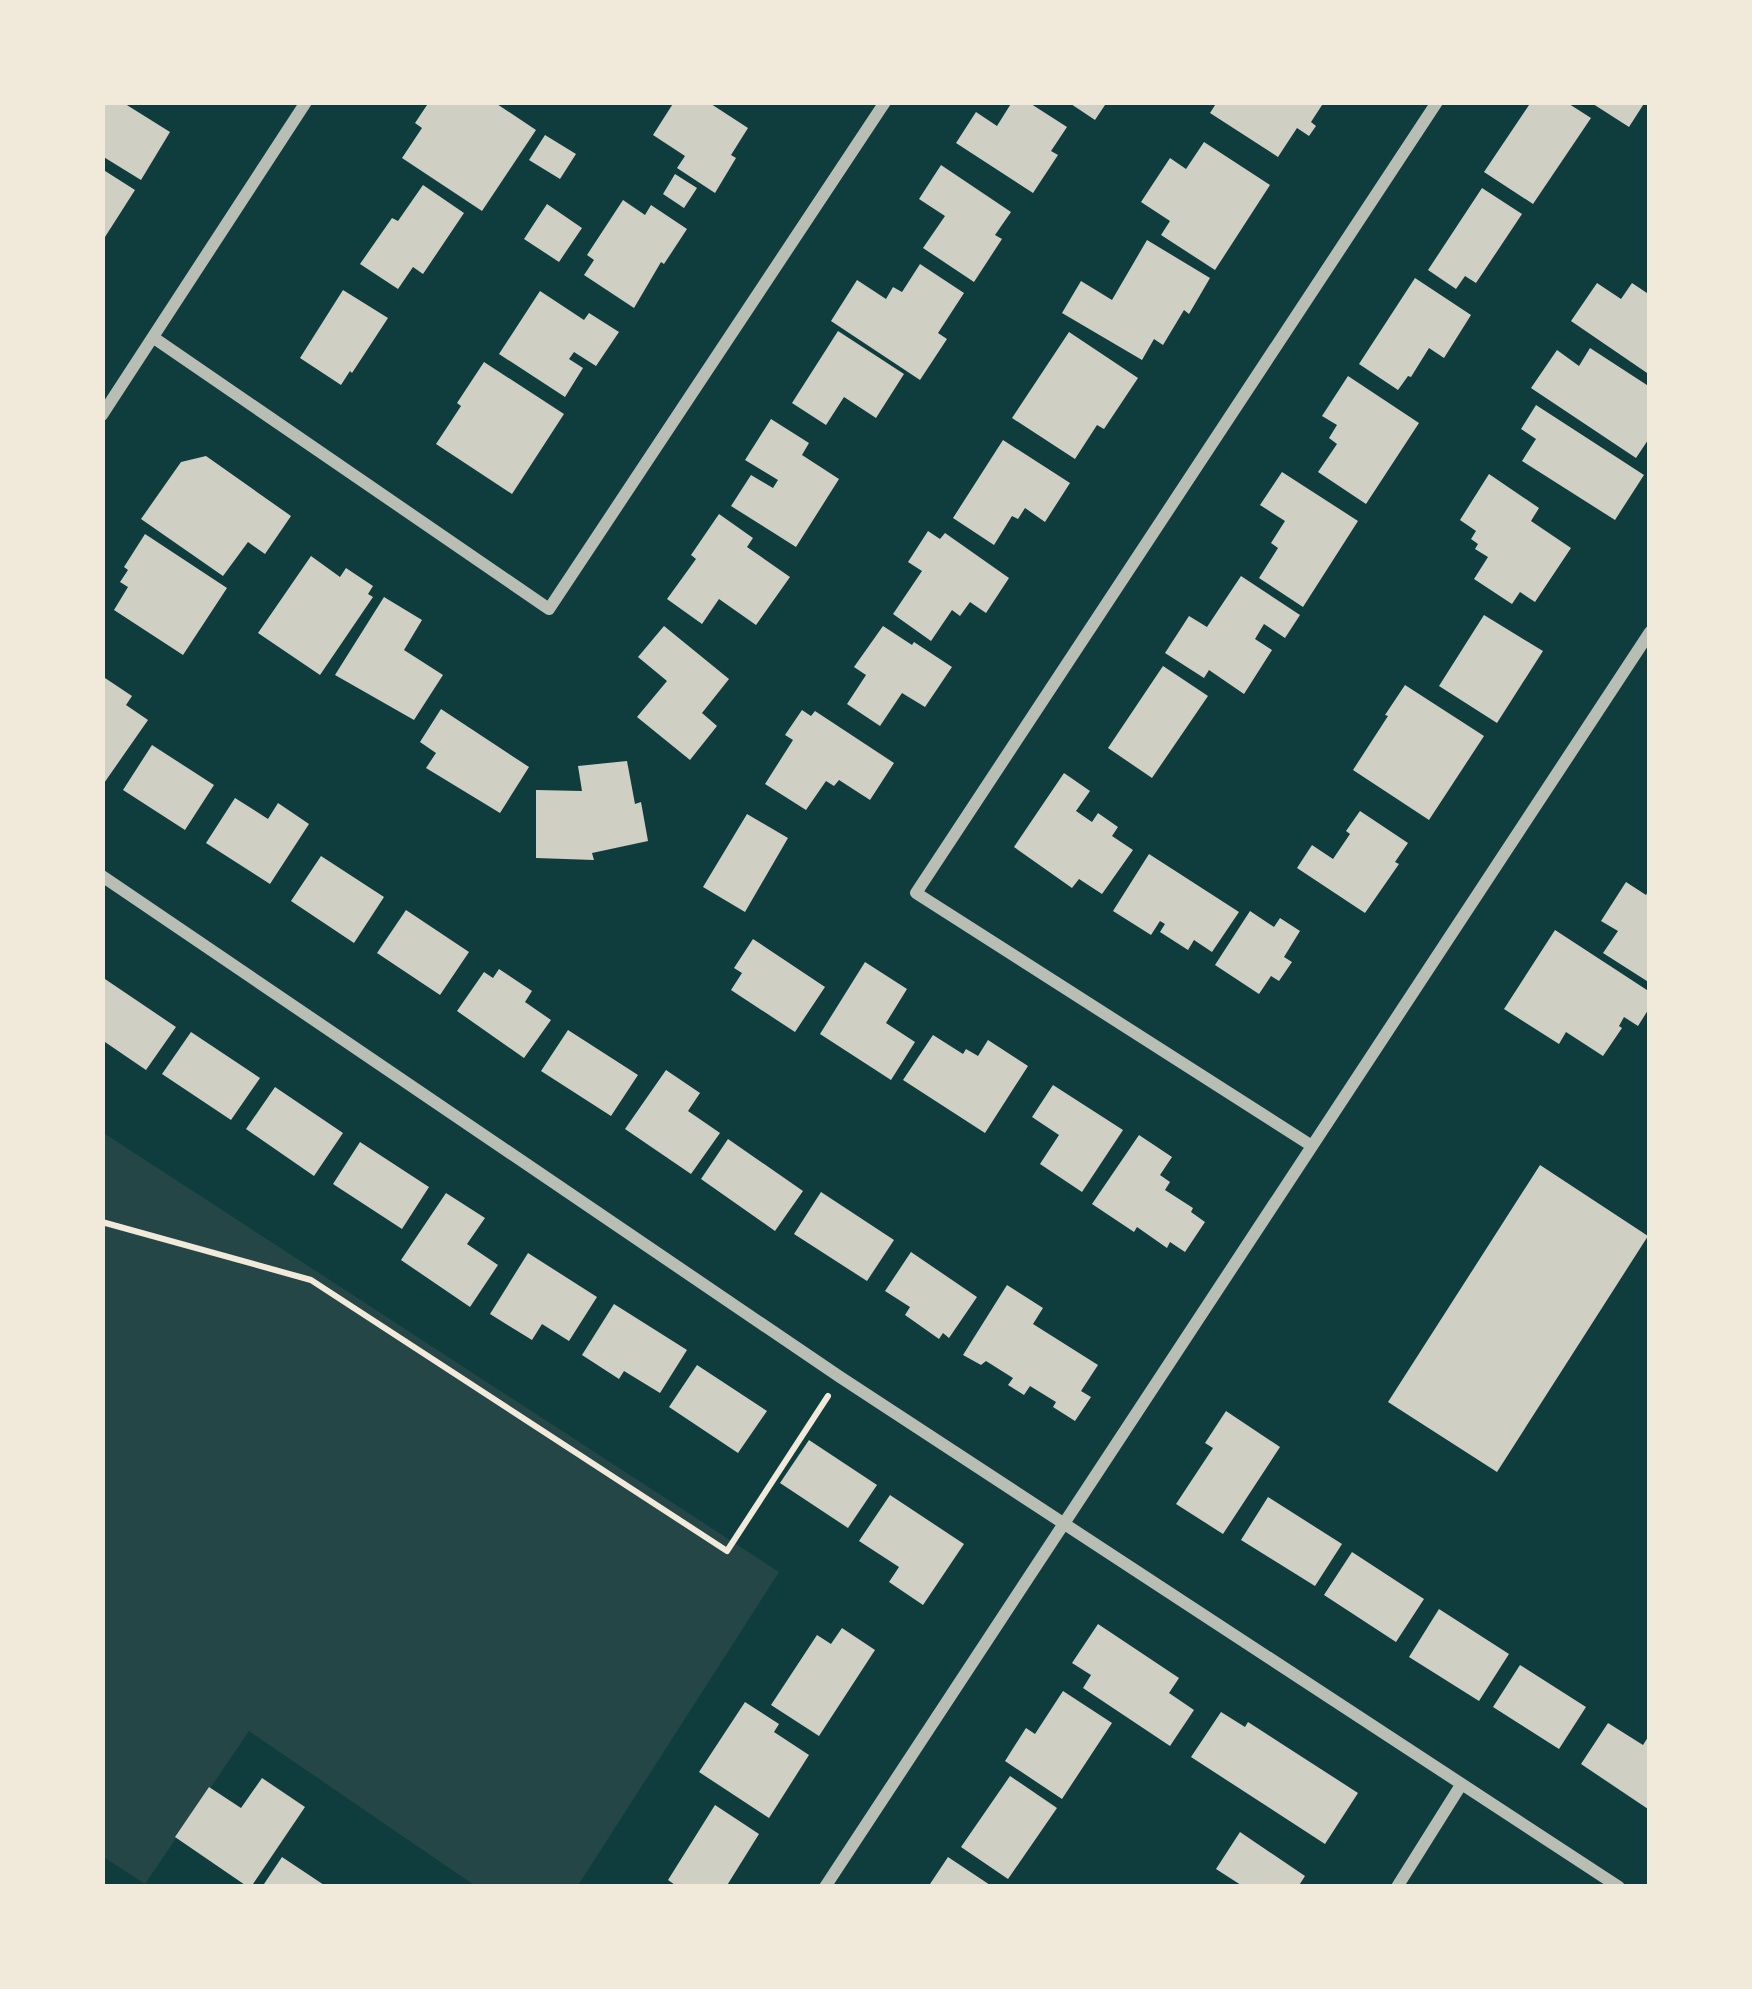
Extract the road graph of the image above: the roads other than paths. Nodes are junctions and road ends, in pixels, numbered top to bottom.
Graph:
1 (307, 102) edge
2 (885, 102) edge
3 (1437, 102) edge
4 (154, 338) junction
5 (102, 415) edge
6 (1650, 632) edge
7 (102, 876) edge
8 (1312, 1146) junction
9 (1064, 1525) junction
10 (1461, 1785) junction
11 (825, 1887) edge
12 (1397, 1887) edge
13 (1618, 1887) edge

1 - 4 street
2 - 4 street
3 - 8 street
4 - 5 street
6 - 8 street
7 - 9 street
8 - 9 street
9 - 10 street
9 - 11 street
10 - 12 street
10 - 13 street

